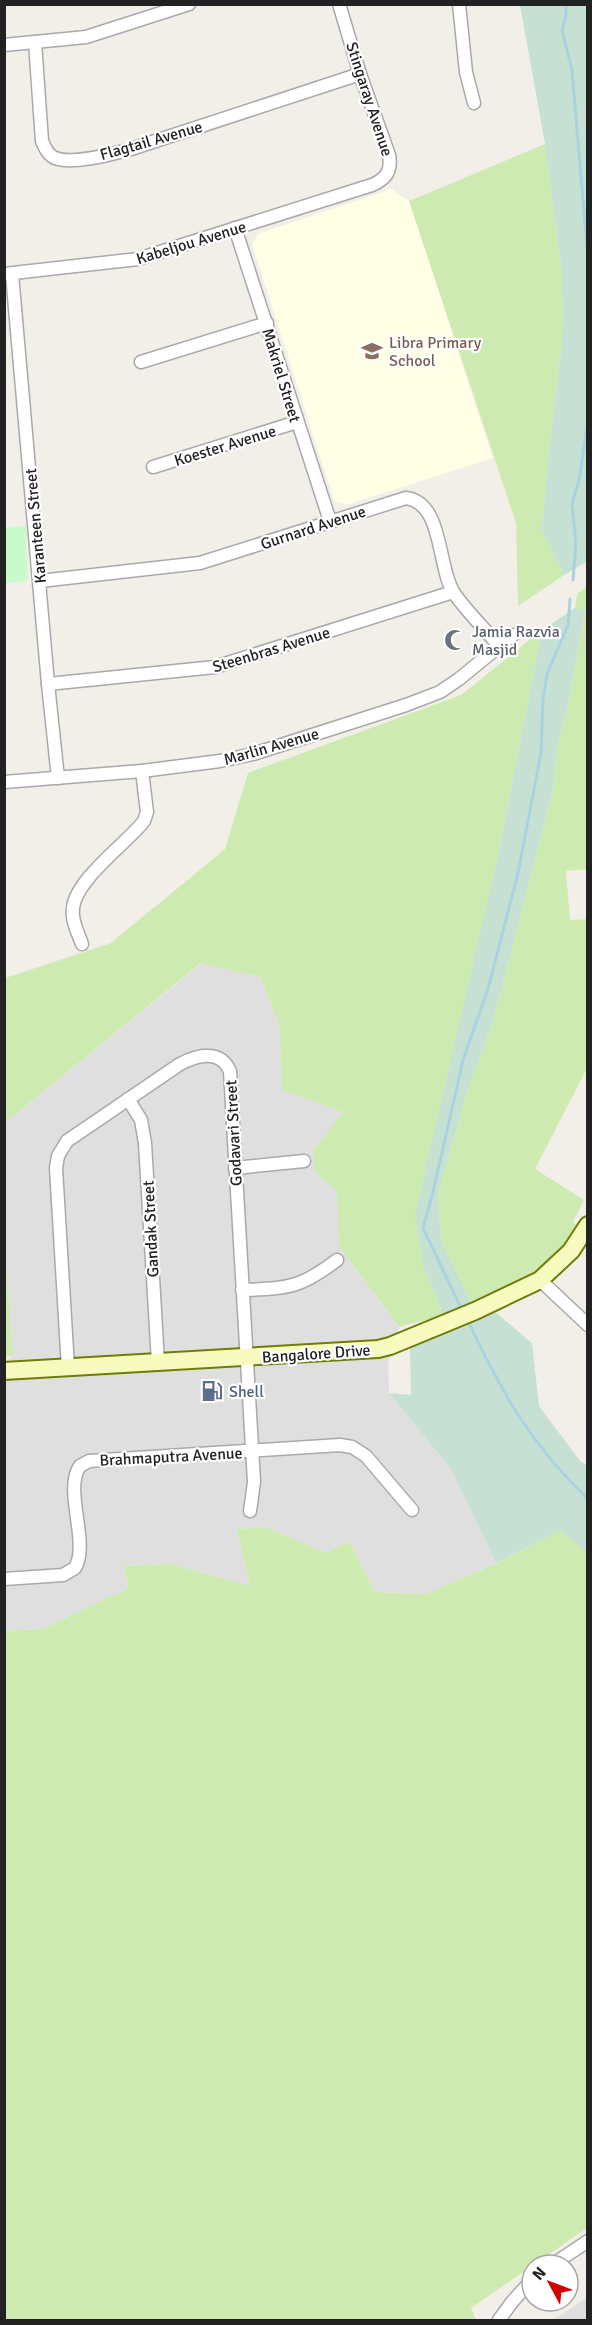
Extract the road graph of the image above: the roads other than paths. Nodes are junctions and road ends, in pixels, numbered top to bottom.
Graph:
1 (189, 4) edge
2 (339, 4) edge
3 (459, 4) edge
4 (35, 42) junction
5 (4, 45) edge
6 (360, 74) junction
7 (474, 103) dead end
8 (372, 185) joint
9 (235, 228) junction
10 (8, 274) edge
11 (267, 323) junction
12 (141, 362) dead end
13 (297, 422) junction
14 (153, 467) dead end
15 (330, 521) junction
16 (40, 581) junction
17 (453, 592) junction
18 (513, 635) dead end
19 (500, 647) junction
20 (48, 684) junction
21 (142, 771) junction
22 (58, 778) junction
23 (4, 782) edge
24 (82, 944) dead end
25 (128, 1099) junction
26 (304, 1161) dead end
27 (236, 1168) junction
28 (588, 1225) edge
29 (337, 1260) dead end
30 (540, 1280) junction
31 (242, 1290) junction
32 (588, 1325) edge
33 (246, 1357) junction
34 (158, 1362) junction
35 (68, 1368) junction
36 (4, 1371) edge
37 (252, 1451) junction
38 (412, 1510) dead end
39 (250, 1511) dead end
40 (4, 1579) edge
41 (588, 2241) edge
42 (570, 2253) edge
43 (520, 2293) edge
44 (499, 2320) edge

1 - 4 street
2 - 6 street, Stingaray Avenue
3 - 7 street
4 - 5 street
4 - 6 street, Flagtail Avenue
6 - 8 street, Stingaray Avenue
8 - 9 street, Kabeljou Avenue
9 - 10 street, Kabeljou Avenue
9 - 11 street, Makriel Street
10 - 16 street, Karanteen Street
11 - 12 street
11 - 13 street, Makriel Street
13 - 14 street, Koester Avenue
13 - 15 street, Makriel Street
15 - 16 street, Gurnard Avenue
15 - 17 street, Gurnard Avenue
16 - 20 street, Karanteen Street
17 - 19 street, Gurnard Avenue
17 - 20 street, Steenbras Avenue
18 - 19 street, Marlin Avenue
19 - 21 street, Marlin Avenue
20 - 22 street, Karanteen Street
21 - 22 street, Marlin Avenue
21 - 24 street
22 - 23 street, Marlin Avenue
25 - 27 street, Godavari Street
25 - 34 street, Gandak Street
25 - 35 street, Godavari Street
26 - 27 street
27 - 31 street, Godavari Street
28 - 30 street, Bangalore Drive
29 - 31 street
30 - 32 street
30 - 33 street, Bangalore Drive
31 - 33 street, Godavari Street
33 - 34 street, Bangalore Drive
33 - 37 street, Godavari Street
34 - 35 street, Bangalore Drive
35 - 36 street, Bangalore Drive
37 - 38 street, Brahmaputra Avenue
37 - 39 street, Godavari Street
37 - 40 street, Brahmaputra Avenue
41 - 42 street
43 - 44 street

